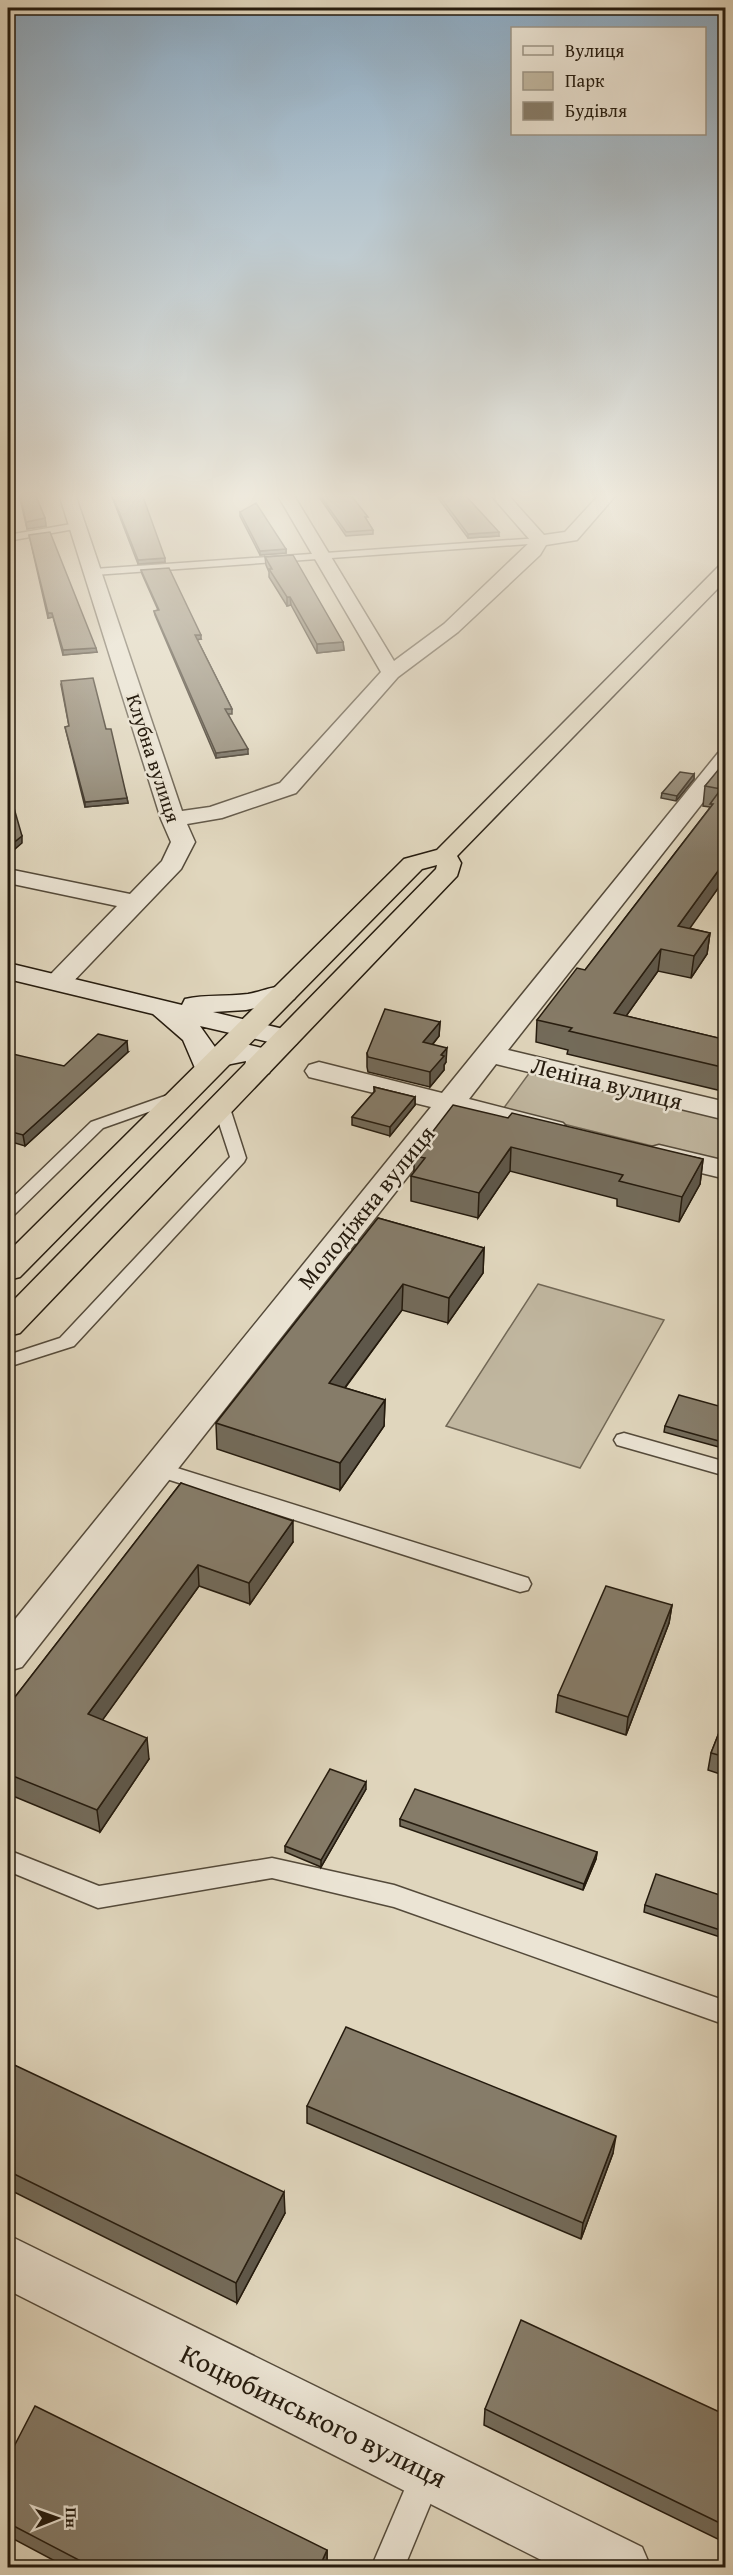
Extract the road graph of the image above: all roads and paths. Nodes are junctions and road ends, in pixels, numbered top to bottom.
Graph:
1 (107, 614) edge
2 (357, 614) edge
3 (466, 614) edge
4 (682, 614) edge
5 (391, 672) junction
6 (724, 763) edge
7 (173, 819) junction
8 (445, 855) junction
9 (8, 876) edge
10 (134, 902) junction
11 (8, 971) edge
12 (58, 982) junction
13 (282, 996) junction
14 (158, 1005) junction
15 (316, 1007) junction
16 (249, 1028) junction
17 (286, 1038) junction
18 (489, 1054) junction
19 (214, 1063) junction
20 (259, 1067) junction
21 (319, 1071) dead end
22 (181, 1095) junction
23 (449, 1104) junction
24 (221, 1105) junction
25 (726, 1111) edge
26 (576, 1134) edge
27 (633, 1148) edge
28 (726, 1170) edge
29 (8, 1211) edge
30 (8, 1270) edge
31 (8, 1325) edge
32 (8, 1361) edge
33 (624, 1440) dead end
34 (158, 1469) junction
35 (726, 1469) edge
36 (520, 1584) dead end
37 (8, 1656) edge
38 (8, 1860) edge
39 (726, 2013) edge
40 (8, 2262) edge
41 (428, 2471) junction
42 (387, 2568) edge
43 (621, 2568) edge

1 - 7 street, Клубна вулиця
2 - 5 street
3 - 5 street
4 - 8 highway
5 - 7 street
6 - 18 street, Молодіжна вулиця
7 - 10 street, Клубна вулиця
8 - 13 highway
8 - 15 highway
9 - 10 street
10 - 12 street, Клубна вулиця
11 - 12 street
12 - 14 street
13 - 14 street
13 - 15 street
13 - 16 highway
14 - 16 street
14 - 19 street
15 - 17 highway
16 - 17 street
16 - 19 highway
17 - 20 highway
18 - 23 street, Молодіжна вулиця
18 - 25 street, Леніна вулиця
19 - 20 street
19 - 22 highway
20 - 24 highway
21 - 23 street
22 - 29 lane
22 - 30 highway
23 - 26 street
23 - 34 street, Молодіжна вулиця
24 - 31 highway
24 - 32 lane
27 - 28 street
33 - 35 lane
34 - 36 lane
34 - 37 street, Молодіжна вулиця
38 - 39 lane
40 - 41 street, Коцюбинського вулиця
41 - 42 lane
41 - 43 street, Коцюбинського вулиця

